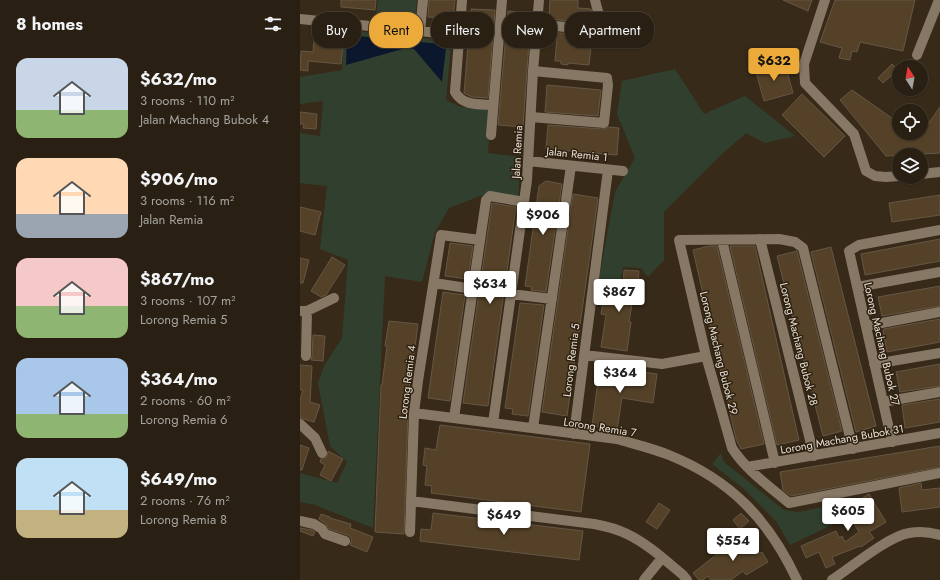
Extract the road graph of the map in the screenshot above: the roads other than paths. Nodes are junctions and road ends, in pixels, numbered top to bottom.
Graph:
1 (423, 0) edge
2 (462, 0) edge
3 (502, 0) edge
4 (539, 0) edge
5 (595, 0) edge
6 (824, 0) edge
7 (939, 0) edge
8 (422, 12) edge
9 (461, 12) edge
10 (538, 12) edge
11 (300, 20) edge
12 (369, 26) edge
13 (557, 26) edge
14 (458, 48) edge
15 (535, 48) edge
16 (917, 55) dead end
17 (533, 71) junction
18 (493, 106) junction
19 (531, 117) junction
20 (491, 135) dead end
21 (528, 161) junction
22 (571, 166) junction
23 (608, 170) junction
24 (623, 171) dead end
25 (940, 172) edge
26 (928, 173) edge
27 (892, 177) edge
28 (524, 202) junction
29 (940, 230) edge
30 (760, 239) junction
31 (480, 240) junction
32 (722, 240) junction
33 (940, 272) edge
34 (434, 284) junction
35 (857, 288) junction
36 (473, 289) junction
37 (511, 294) junction
38 (334, 298) dead end
39 (552, 299) junction
40 (303, 311) edge
41 (940, 312) edge
42 (866, 326) junction
43 (940, 353) edge
44 (584, 355) junction
45 (306, 356) dead end
46 (706, 356) junction
47 (874, 364) junction
48 (940, 392) edge
49 (883, 402) junction
50 (414, 413) junction
51 (454, 418) junction
52 (493, 423) junction
53 (300, 424) edge
54 (533, 428) junction
55 (574, 434) junction
56 (940, 434) edge
57 (892, 442) junction
58 (853, 449) junction
59 (322, 453) dead end
60 (814, 456) junction
61 (774, 463) junction
62 (747, 467) junction
63 (940, 473) edge
64 (411, 501) junction
65 (300, 520) edge
66 (410, 532) dead end
67 (940, 535) edge
68 (345, 541) dead end
69 (662, 558) junction
70 (644, 580) edge
71 (687, 580) edge
72 (797, 580) edge
73 (832, 580) edge

1 - 8 street
2 - 9 street
3 - 18 street
4 - 10 street, Jalan Remia
5 - 13 street
6 - 27 street
7 - 16 street
11 - 12 street
14 - 18 street
15 - 17 street, Jalan Remia
17 - 19 street, Jalan Remia
17 - 19 street
18 - 20 street
19 - 21 street, Jalan Remia
21 - 22 street, Jalan Remia 1
21 - 28 street, Jalan Remia
22 - 23 street, Jalan Remia 1
22 - 39 street
23 - 24 street, Jalan Remia 1
23 - 44 street, Lorong Remia 5
25 - 26 street
28 - 31 street
28 - 37 street, Jalan Remia
29 - 35 street, Lorong Machang Bubok 27
30 - 32 street
30 - 58 street
30 - 60 street, Lorong Machang Bubok 28
31 - 34 street, Lorong Remia 4
31 - 36 street
32 - 46 street, Lorong Machang Bubok 29
32 - 61 street
33 - 35 street
34 - 36 street
34 - 50 street, Lorong Remia 4
35 - 42 street, Lorong Machang Bubok 27
36 - 51 street
37 - 39 street
37 - 52 street, Jalan Remia
38 - 40 street
39 - 54 street
40 - 45 street
41 - 42 street
42 - 47 street, Lorong Machang Bubok 27
43 - 47 street
44 - 46 street
44 - 55 street, Lorong Remia 5
46 - 62 street, Lorong Machang Bubok 29
47 - 49 street, Lorong Machang Bubok 27
48 - 49 street
49 - 57 street, Lorong Machang Bubok 27
50 - 51 street, Lorong Remia 7
50 - 64 street, Lorong Remia 4
51 - 52 street, Lorong Remia 7
52 - 54 street, Lorong Remia 7
53 - 59 street
54 - 55 street, Lorong Remia 7
55 - 72 street, Lorong Remia 7
56 - 57 street, Lorong Machang Bubok 31
57 - 58 street, Lorong Machang Bubok 31
58 - 60 street, Lorong Machang Bubok 31
60 - 61 street, Lorong Machang Bubok 31
61 - 62 street, Lorong Machang Bubok 31
62 - 63 street, Lorong Machang Bubok 29
64 - 66 street, Lorong Remia 4
64 - 69 street
65 - 68 street
67 - 73 street
69 - 70 street
69 - 71 street

